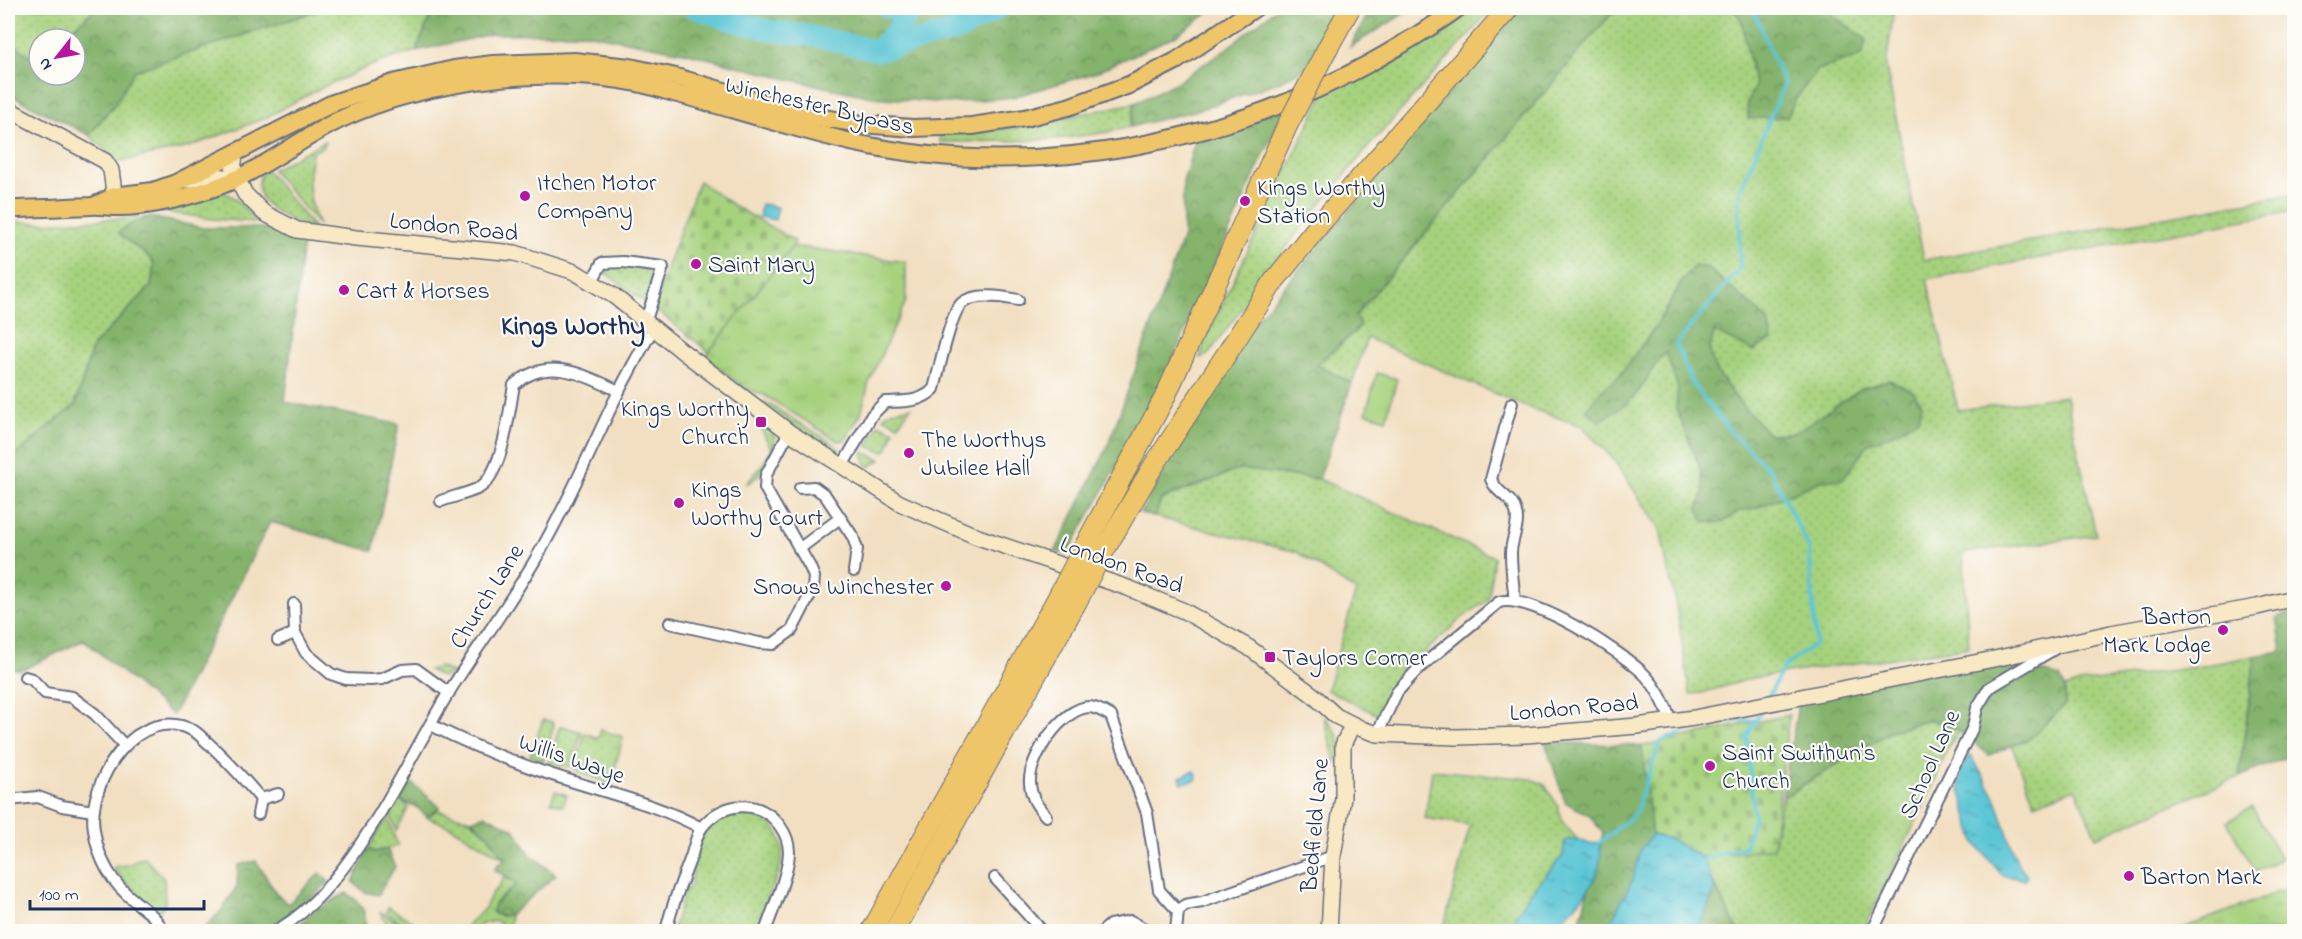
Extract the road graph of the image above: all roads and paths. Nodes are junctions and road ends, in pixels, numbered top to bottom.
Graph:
1 (1255, 8) edge
2 (1350, 8) edge
3 (1458, 8) edge
4 (1509, 8) edge
5 (8, 109) edge
6 (235, 154) junction
7 (236, 179) junction
8 (183, 180) junction
9 (115, 202) junction
10 (8, 209) edge
11 (592, 281) junction
12 (1018, 300) dead end
13 (650, 324) junction
14 (619, 391) junction
15 (1512, 403) dead end
16 (789, 432) junction
17 (842, 466) junction
18 (800, 488) dead end
19 (441, 501) dead end
20 (840, 518) junction
21 (799, 549) junction
22 (1090, 557) junction
23 (854, 571) dead end
24 (2295, 598) edge
25 (1067, 600) junction
26 (1515, 600) junction
27 (294, 604) dead end
28 (670, 623) dead end
29 (294, 633) junction
30 (278, 640) dead end
31 (2058, 646) junction
32 (25, 677) dead end
33 (449, 693) junction
34 (1671, 721) junction
35 (431, 725) junction
36 (1352, 725) junction
37 (1377, 734) junction
38 (124, 745) junction
39 (278, 794) dead end
40 (261, 799) junction
41 (8, 800) edge
42 (93, 811) junction
43 (258, 814) dead end
44 (1046, 816) dead end
45 (701, 828) junction
46 (1333, 856) junction
47 (995, 878) dead end
48 (1178, 911) junction
49 (275, 931) edge
50 (1146, 931) edge
51 (163, 932) edge
52 (666, 932) edge
53 (765, 932) edge
54 (871, 932) edge
55 (894, 932) edge
56 (1043, 932) edge
57 (1102, 932) edge
58 (1176, 932) edge
59 (1329, 932) edge
60 (1872, 932) edge

1 - 6 main road, Winchester Bypass
2 - 22 highway, bridge
3 - 7 main road, Winchester Bypass
4 - 22 highway
5 - 9 main road
6 - 7 main road
6 - 8 main road, Winchester Bypass
7 - 8 main road
7 - 9 main road, Winchester Bypass
7 - 11 main road, London Road
8 - 9 main road, Winchester Bypass
9 - 10 main road
11 - 13 main road, London Road
11 - 13 street, Church Lane
12 - 17 street
13 - 14 street, Church Lane
13 - 16 main road, London Road
14 - 19 street
14 - 33 street, Church Lane
15 - 26 street
16 - 17 main road, London Road
16 - 21 street
17 - 36 main road, London Road
18 - 20 street
20 - 21 street
20 - 23 street
21 - 28 street
22 - 25 highway, bridge
24 - 31 main road, London Road
25 - 54 highway
25 - 55 highway
26 - 34 street
26 - 37 street
27 - 29 street
29 - 30 street
29 - 33 street
31 - 34 main road, London Road
31 - 60 street, School Lane
32 - 38 street
33 - 35 street, Church Lane
34 - 37 main road, London Road
35 - 45 street, Willis Waye
35 - 49 street, Church Lane
36 - 37 main road, London Road
36 - 46 main road, Bedfield Lane
38 - 40 street
38 - 42 street
39 - 40 street
40 - 43 street
41 - 42 street
42 - 51 street
44 - 48 street
45 - 52 street
45 - 53 street
46 - 48 street
46 - 59 main road, Bedfield Lane
47 - 56 street
48 - 58 street
50 - 57 street

